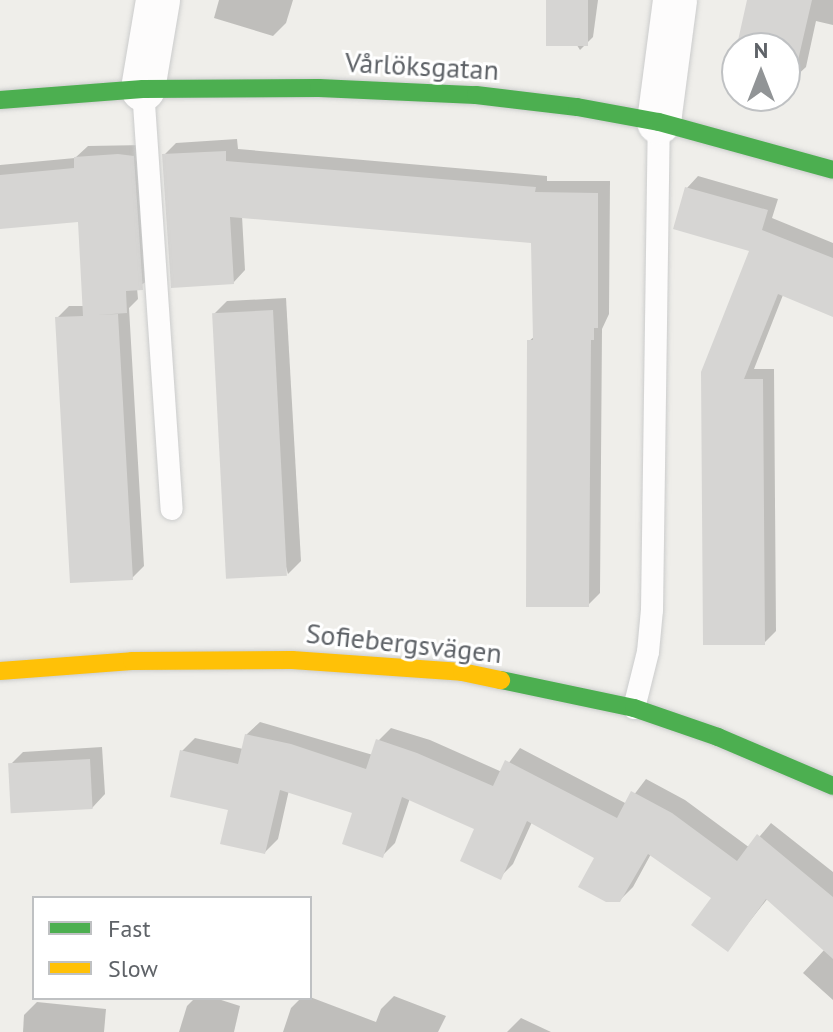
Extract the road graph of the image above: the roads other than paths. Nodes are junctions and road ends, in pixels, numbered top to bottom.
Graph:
1 (158, 0) edge
2 (675, 0) edge
3 (143, 89) junction
4 (0, 100) edge
5 (659, 122) junction
6 (833, 170) edge
7 (172, 509) dead end
8 (0, 671) edge
9 (634, 708) junction
10 (833, 786) edge

1 - 3 street
2 - 5 street
3 - 4 street, Vårlöksgatan
3 - 5 street, Vårlöksgatan
3 - 7 lane
5 - 6 street, Vårlöksgatan
5 - 9 lane
8 - 9 street, Sofiebergsvägen
9 - 10 street, Sofiebergsvägen

